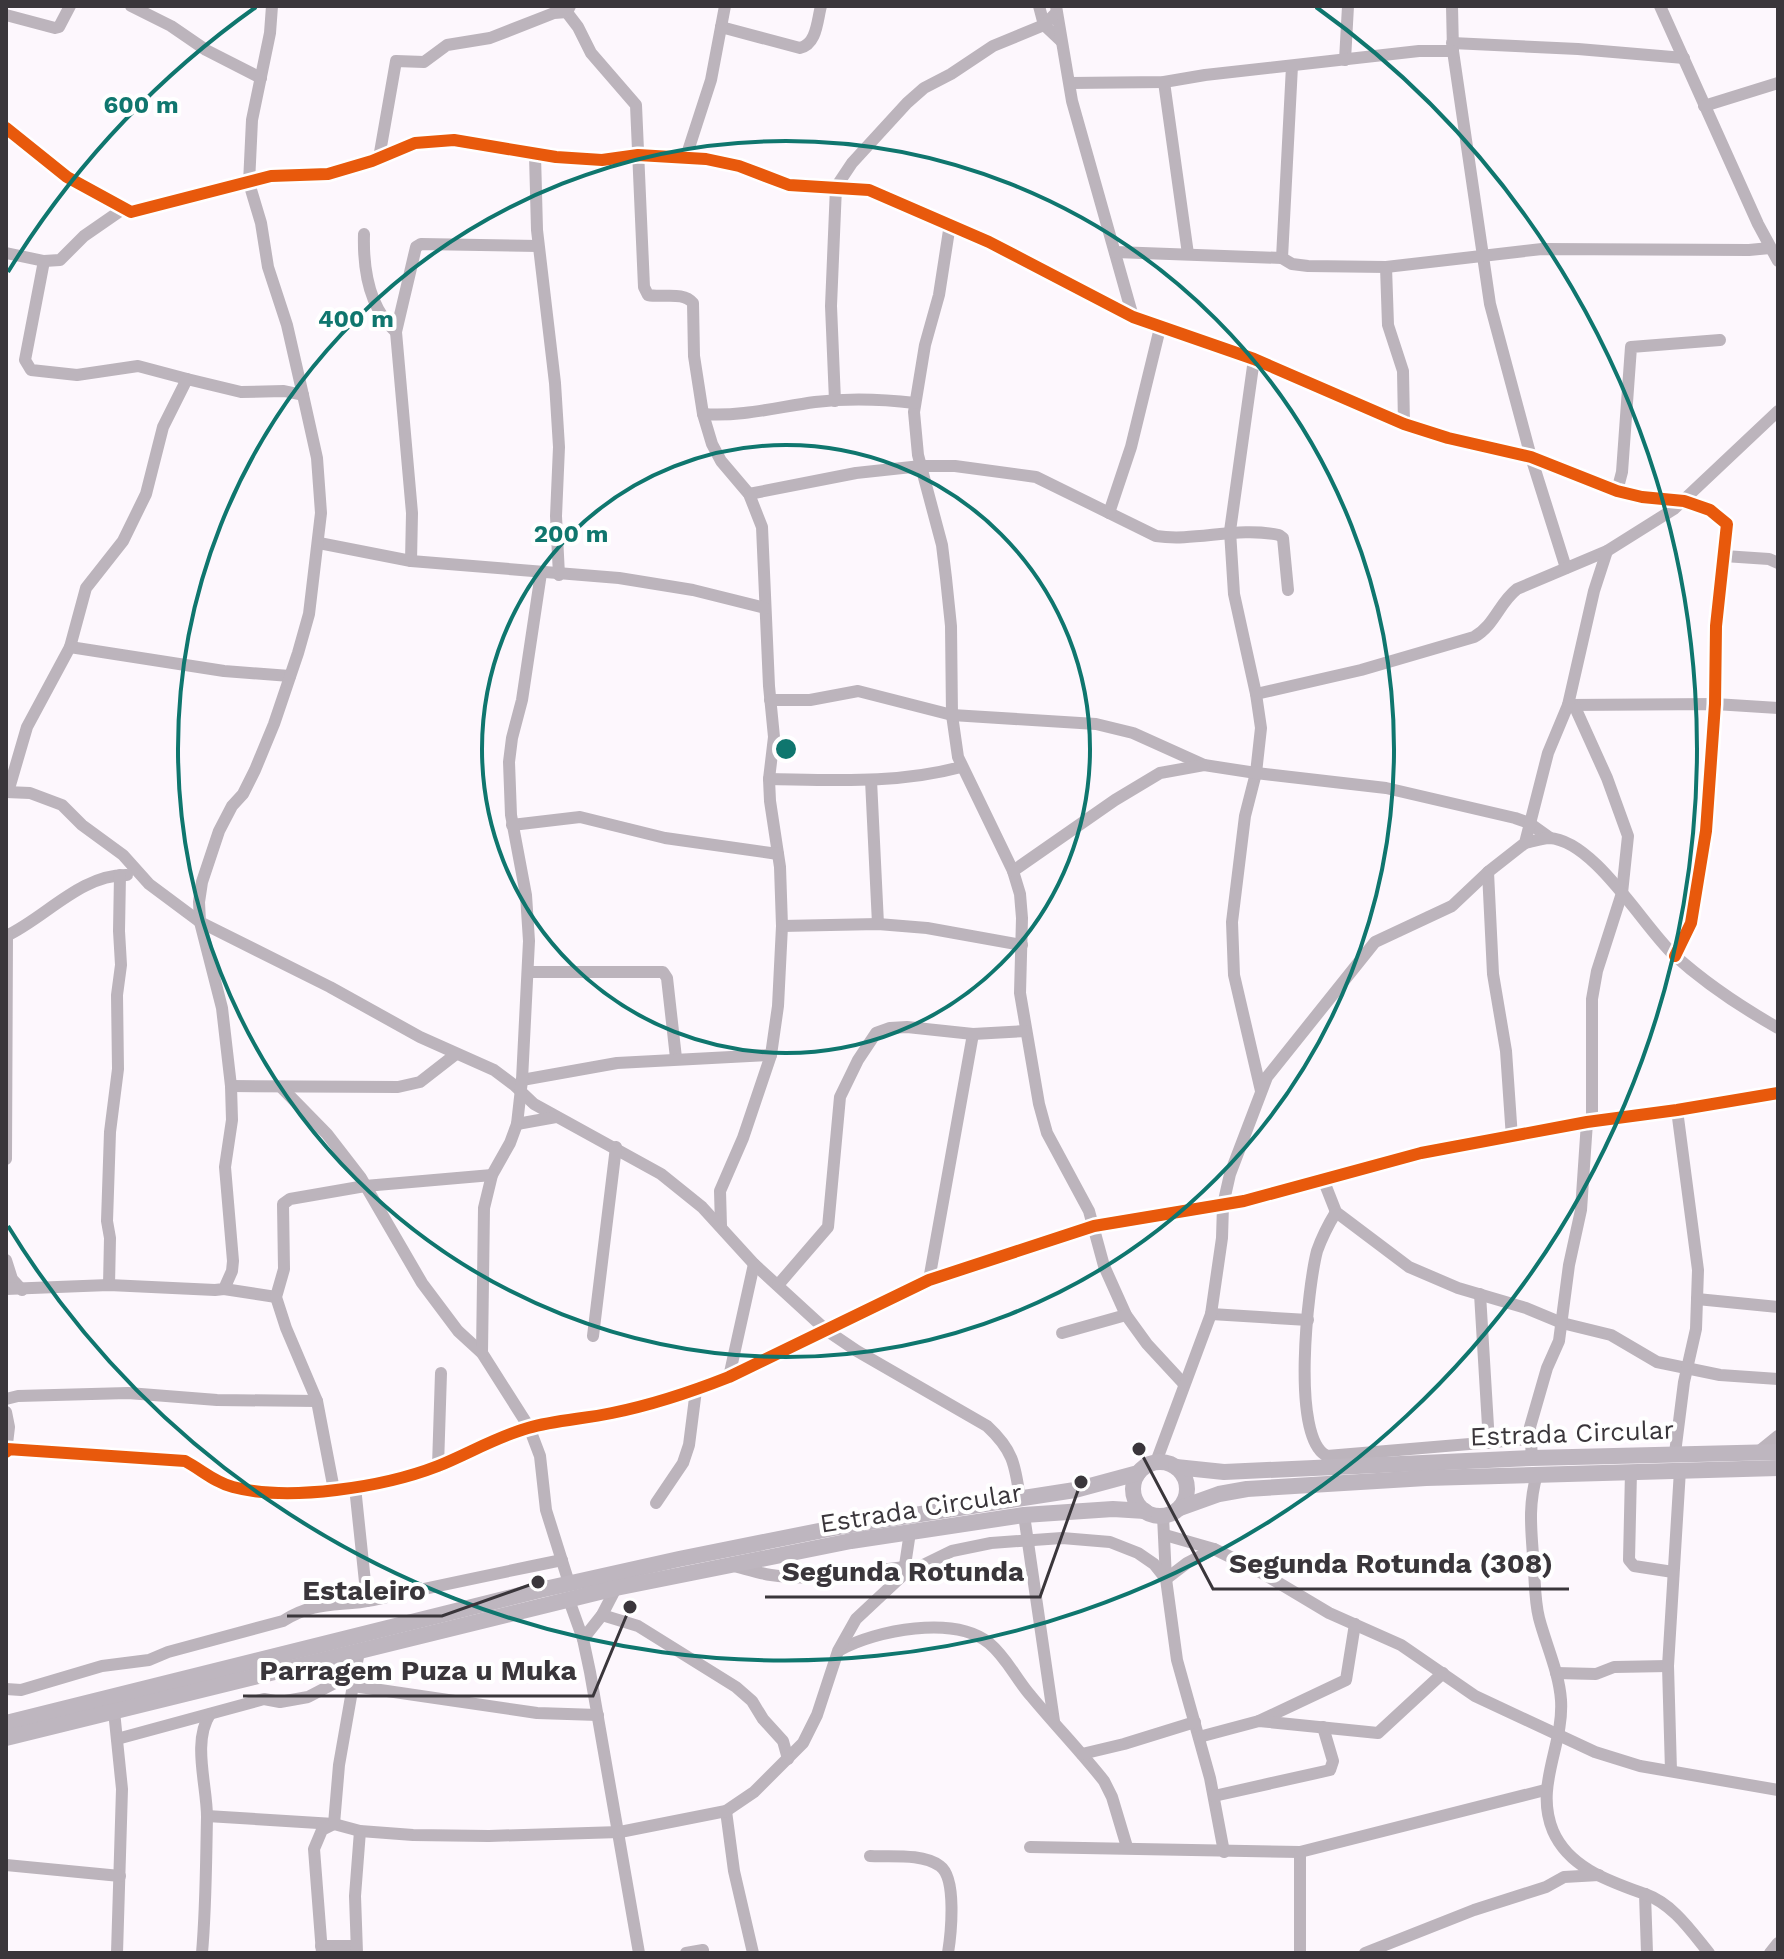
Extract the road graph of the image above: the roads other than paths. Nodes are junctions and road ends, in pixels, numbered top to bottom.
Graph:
1 (70, 6) edge
2 (131, 6) edge
3 (272, 6) edge
4 (725, 6) edge
5 (821, 6) edge
6 (1039, 6) edge
7 (1348, 6) edge
8 (1452, 6) edge
9 (1660, 6) edge
10 (566, 8) edge
11 (1056, 10) edge
12 (6, 15) edge
13 (1044, 25) junction
14 (721, 27) junction
15 (1061, 41) junction
16 (1453, 47) junction
17 (1684, 58) junction
18 (1345, 60) junction
19 (1292, 66) junction
20 (261, 78) junction
21 (1164, 82) junction
22 (1070, 83) junction
23 (1778, 83) edge
24 (1704, 106) junction
25 (6, 128) edge
26 (535, 155) junction
27 (638, 155) junction
28 (686, 157) junction
29 (379, 158) junction
30 (249, 183) junction
31 (836, 187) junction
32 (123, 209) junction
33 (950, 224) junction
34 (364, 234) dead end
35 (538, 246) junction
36 (1770, 248) junction
37 (1115, 252) junction
38 (6, 253) edge
39 (1188, 254) junction
40 (1482, 254) junction
41 (1282, 258) junction
42 (44, 261) junction
43 (1778, 261) edge
44 (1386, 267) junction
45 (1133, 317) junction
46 (1160, 328) junction
47 (396, 332) junction
48 (1720, 340) dead end
49 (1254, 359) junction
50 (187, 379) junction
51 (303, 395) junction
52 (835, 401) junction
53 (915, 403) junction
54 (1778, 411) edge
55 (703, 414) junction
56 (1404, 424) junction
57 (1531, 457) junction
58 (921, 466) junction
59 (1617, 491) junction
60 (749, 494) junction
61 (1684, 501) junction
62 (1109, 513) junction
63 (1230, 531) junction
64 (319, 543) junction
65 (1607, 551) junction
66 (1724, 556) junction
67 (411, 561) junction
68 (1778, 563) edge
69 (1566, 568) junction
70 (541, 573) junction
71 (559, 575) junction
72 (1288, 590) dead end
73 (765, 608) junction
74 (70, 647) junction
75 (290, 676) junction
76 (1256, 694) junction
77 (770, 700) junction
78 (1715, 704) junction
79 (1571, 705) junction
80 (1778, 708) edge
81 (952, 715) junction
82 (1204, 765) junction
83 (961, 767) junction
84 (1256, 773) junction
85 (769, 779) junction
86 (871, 780) junction
87 (7, 792) edge
88 (1529, 823) junction
89 (512, 825) junction
90 (1550, 838) junction
91 (1525, 843) junction
92 (778, 854) junction
93 (1013, 871) junction
94 (1488, 872) junction
95 (120, 875) junction
96 (141, 875) junction
97 (1622, 893) junction
98 (200, 922) junction
99 (878, 924) junction
100 (782, 926) junction
101 (7, 936) edge
102 (1022, 945) junction
103 (1675, 956) junction
104 (528, 972) junction
105 (1778, 1028) edge
106 (1026, 1031) junction
107 (973, 1034) junction
108 (456, 1054) junction
109 (771, 1055) junction
110 (750, 1057) junction
111 (676, 1058) junction
112 (766, 1074) junction
113 (231, 1086) junction
114 (521, 1086) junction
115 (281, 1087) junction
116 (1261, 1091) junction
117 (1778, 1093) edge
118 (1677, 1110) junction
119 (556, 1117) junction
120 (1590, 1122) junction
121 (517, 1124) junction
122 (1512, 1138) junction
123 (616, 1147) junction
124 (6, 1159) edge
125 (492, 1175) junction
126 (1323, 1179) junction
127 (365, 1186) junction
128 (720, 1191) junction
129 (1223, 1205) junction
130 (702, 1207) junction
131 (1336, 1212) junction
132 (721, 1226) junction
133 (1094, 1226) junction
134 (6, 1260) edge
135 (754, 1264) junction
136 (929, 1280) junction
137 (109, 1285) junction
138 (778, 1285) junction
139 (6, 1289) edge
140 (224, 1289) junction
141 (22, 1290) junction
142 (1480, 1294) junction
143 (276, 1297) junction
144 (1697, 1299) junction
145 (1778, 1307) edge
146 (1211, 1314) junction
147 (1126, 1315) junction
148 (1308, 1320) junction
149 (1562, 1323) junction
150 (826, 1330) junction
151 (1062, 1333) dead end
152 (593, 1336) dead end
153 (482, 1353) junction
154 (1686, 1370) junction
155 (441, 1373) dead end
156 (729, 1377) junction
157 (1778, 1379) edge
158 (1184, 1384) junction
159 (696, 1390) junction
160 (6, 1399) edge
161 (317, 1401) junction
162 (6, 1412) edge
163 (529, 1427) junction
164 (1778, 1436) edge
165 (1529, 1439) junction
166 (1489, 1443) junction
167 (7, 1451) edge
168 (1778, 1452) edge
169 (1675, 1453) junction
170 (1757, 1453) junction
171 (1156, 1462) junction
172 (438, 1466) junction
173 (1534, 1466) junction
174 (1176, 1467) junction
175 (1778, 1468) edge
176 (1680, 1470) junction
177 (1631, 1472) junction
178 (1138, 1473) junction
179 (1514, 1474) junction
180 (355, 1487) junction
181 (334, 1490) junction
182 (1530, 1497) junction
183 (656, 1503) dead end
184 (1022, 1506) junction
185 (1180, 1508) junction
186 (1145, 1511) junction
187 (1163, 1516) junction
188 (910, 1532) junction
189 (1165, 1535) junction
190 (1027, 1539) junction
191 (1214, 1549) junction
192 (562, 1560) junction
193 (731, 1565) junction
194 (904, 1571) junction
195 (1673, 1572) junction
196 (1166, 1579) junction
197 (616, 1588) junction
198 (569, 1592) junction
199 (367, 1601) junction
200 (602, 1615) junction
201 (1355, 1624) junction
202 (583, 1639) junction
203 (359, 1651) junction
204 (838, 1651) junction
205 (1668, 1666) junction
206 (356, 1672) junction
207 (1443, 1673) junction
208 (1556, 1673) junction
209 (353, 1686) junction
210 (6, 1689) edge
211 (114, 1711) junction
212 (598, 1715) junction
213 (203, 1719) junction
214 (1259, 1721) junction
215 (1054, 1722) junction
216 (1195, 1722) junction
217 (6, 1725) edge
218 (1323, 1727) junction
219 (1559, 1735) junction
220 (1199, 1737) junction
221 (117, 1739) junction
222 (1082, 1754) junction
223 (788, 1759) junction
224 (1671, 1771) junction
225 (1545, 1790) junction
226 (1778, 1790) edge
227 (1214, 1796) junction
228 (726, 1811) junction
229 (207, 1816) junction
230 (334, 1824) junction
231 (360, 1831) junction
232 (620, 1832) junction
233 (1030, 1847) dead end
234 (1127, 1847) junction
235 (1224, 1852) junction
236 (1300, 1852) junction
237 (870, 1856) dead end
238 (1571, 1859) junction
239 (6, 1865) edge
240 (1599, 1875) junction
241 (120, 1876) junction
242 (1564, 1877) junction
243 (1645, 1894) junction
244 (1778, 1943) edge
245 (357, 1949) edge
246 (322, 1950) edge
247 (703, 1950) dead end
248 (117, 1953) edge
249 (202, 1953) edge
250 (639, 1953) edge
251 (686, 1953) edge
252 (753, 1953) edge
253 (948, 1953) edge
254 (1300, 1953) edge
255 (1365, 1953) edge
256 (1647, 1953) edge
257 (1709, 1953) edge
258 (1770, 1953) edge

1 - 12 street
2 - 20 street
3 - 20 street
4 - 14 street
5 - 14 street
6 - 13 street
7 - 18 street
8 - 16 street
9 - 17 street
10 - 27 street
10 - 29 street
11 - 13 street
11 - 15 street
13 - 15 street
13 - 31 street
14 - 28 street
15 - 22 street
16 - 17 street
16 - 18 street
16 - 40 street
17 - 24 street
18 - 19 street
19 - 21 street
19 - 41 street
20 - 30 street
21 - 22 street
21 - 39 street
22 - 37 street
23 - 24 street
24 - 36 street
25 - 32 street
26 - 27 street
26 - 29 street
26 - 35 street
27 - 28 street
27 - 55 street
28 - 31 street
29 - 30 street
30 - 32 street
30 - 51 street
31 - 33 street
31 - 52 street
32 - 42 street
33 - 45 street
33 - 53 street
34 - 47 street
35 - 47 street
35 - 71 street
36 - 40 street
36 - 43 street
37 - 39 street
37 - 45 street
38 - 42 street
39 - 41 street
40 - 44 street
40 - 57 street
41 - 44 street
42 - 50 street
44 - 56 street
45 - 46 street
46 - 49 street
46 - 62 street
47 - 67 street
48 - 59 street
49 - 56 street
49 - 63 street
50 - 51 street
50 - 74 street
51 - 64 street
52 - 53 street
52 - 55 street
53 - 58 street
54 - 61 street
55 - 60 street
56 - 57 street
57 - 59 street
57 - 69 street
58 - 60 street
58 - 62 street
58 - 81 street
59 - 61 street
60 - 73 street
61 - 65 street
61 - 66 street
62 - 63 street
63 - 72 street
63 - 76 street
64 - 67 street
64 - 75 street
65 - 69 street
65 - 79 street
66 - 68 street
66 - 78 street
67 - 70 street
69 - 76 street
70 - 71 street
70 - 89 street
71 - 73 street
73 - 77 street
74 - 75 street
74 - 87 street
75 - 98 street
76 - 84 street
77 - 81 street
77 - 85 street
78 - 79 street
78 - 80 street
78 - 103 street
79 - 88 street
79 - 97 street
81 - 82 street
81 - 83 street
82 - 84 street
82 - 93 street
83 - 86 street
83 - 93 street
84 - 88 street
84 - 116 street
85 - 86 street
85 - 92 street
86 - 99 street
87 - 96 street
88 - 90 street
88 - 91 street
89 - 92 street
89 - 104 street
90 - 91 street
90 - 97 street
91 - 94 street
92 - 100 street
93 - 102 street
94 - 116 street
94 - 122 street
95 - 96 street
95 - 101 street
95 - 137 street
96 - 98 street
97 - 103 street
97 - 120 street
98 - 108 street
98 - 113 street
99 - 100 street
99 - 102 street
100 - 109 street
101 - 124 street
102 - 106 street
103 - 105 street
104 - 111 street
104 - 114 street
106 - 107 street
106 - 133 street
107 - 136 street
107 - 138 street
108 - 114 street
108 - 115 street
109 - 110 street
109 - 112 street
110 - 111 street
110 - 112 street
111 - 114 street
112 - 128 street
113 - 115 street
113 - 140 street
114 - 119 street
114 - 121 street
115 - 127 street
116 - 129 street
117 - 118 street
118 - 120 street
118 - 144 street
119 - 121 street
119 - 123 street
120 - 122 street
120 - 149 street
121 - 125 street
122 - 126 street
123 - 130 street
123 - 152 street
125 - 127 street
125 - 153 street
126 - 129 street
126 - 131 street
127 - 143 street
127 - 153 street
128 - 130 street
128 - 132 street
129 - 133 street
129 - 146 street
130 - 132 street
131 - 142 street
131 - 148 street
132 - 135 street
133 - 136 street
133 - 147 street
134 - 141 street
135 - 138 street
135 - 156 street
136 - 150 street
137 - 140 street
137 - 141 street
138 - 150 street
139 - 141 street
140 - 143 street
142 - 149 street
142 - 166 street
143 - 161 street
144 - 145 street
144 - 154 street
146 - 148 street
146 - 158 street
147 - 151 street
147 - 158 street
148 - 166 street
149 - 154 street
149 - 165 street
150 - 156 street
150 - 184 street
153 - 163 street
154 - 157 street
154 - 169 street
155 - 172 street
156 - 159 street
158 - 171 street
159 - 163 street
159 - 183 street
160 - 161 street
161 - 181 street
162 - 167 street
163 - 172 street
163 - 192 street
164 - 170 street
165 - 166 street
165 - 173 street
167 - 181 street
168 - 170 main road, Estrada Circular
169 - 170 main road, Estrada Circular
169 - 173 main road, Estrada Circular
171 - 174 main road
171 - 178 main road
172 - 180 street
173 - 174 main road, Estrada Circular
173 - 177 main road, Estrada Circular
173 - 179 main road, Estrada Circular
173 - 182 street
174 - 185 main road
175 - 176 main road, Estrada Circular
176 - 177 main road, Estrada Circular
176 - 195 street
177 - 195 street
178 - 184 main road, Estrada Circular
178 - 186 main road
179 - 182 street
179 - 185 main road, Estrada Circular
180 - 181 street
180 - 199 street
182 - 208 street
184 - 186 main road, Estrada Circular
184 - 188 main road, Estrada Circular
184 - 190 street
184 - 198 main road, Estrada Circular
185 - 187 main road
186 - 187 main road
187 - 189 street
188 - 193 main road, Estrada Circular
188 - 194 street
189 - 191 street
189 - 196 street
190 - 194 street
190 - 196 street
190 - 215 street
191 - 196 street
191 - 201 street
192 - 198 street
192 - 199 street
193 - 194 street
193 - 197 main road, Estrada Circular
194 - 204 street
195 - 205 street
196 - 216 street
197 - 198 main road, Estrada Circular
197 - 200 street
198 - 202 street
198 - 203 main road, Estrada Circular
198 - 217 main road, Estrada Circular
199 - 210 street
200 - 202 street
200 - 223 street
201 - 207 street
201 - 214 street
202 - 212 street
203 - 206 street
203 - 211 main road, Estrada Circular
204 - 215 street
204 - 223 street
205 - 208 street
205 - 224 street
206 - 209 street
206 - 213 street
207 - 218 street
207 - 219 street
208 - 219 street
209 - 212 street
209 - 230 street
211 - 217 main road, Estrada Circular
211 - 221 street
212 - 232 street
213 - 221 street
213 - 229 street
214 - 218 street
214 - 220 street
215 - 222 street
216 - 220 street
216 - 222 street
218 - 227 street
219 - 224 street
219 - 225 street
220 - 227 street
221 - 241 street
222 - 234 street
223 - 228 street
224 - 226 street
225 - 236 street
225 - 238 street
227 - 235 street
228 - 232 street
228 - 252 street
229 - 230 street
229 - 249 street
230 - 231 street
230 - 246 street
231 - 232 street
231 - 245 street
232 - 250 street
233 - 234 street
234 - 235 street
235 - 236 street
236 - 254 street
237 - 253 street
238 - 240 street
238 - 242 street
239 - 241 street
240 - 242 street
240 - 243 street
241 - 248 street
242 - 255 street
243 - 256 street
243 - 257 street
244 - 258 street
245 - 246 street
247 - 251 street

